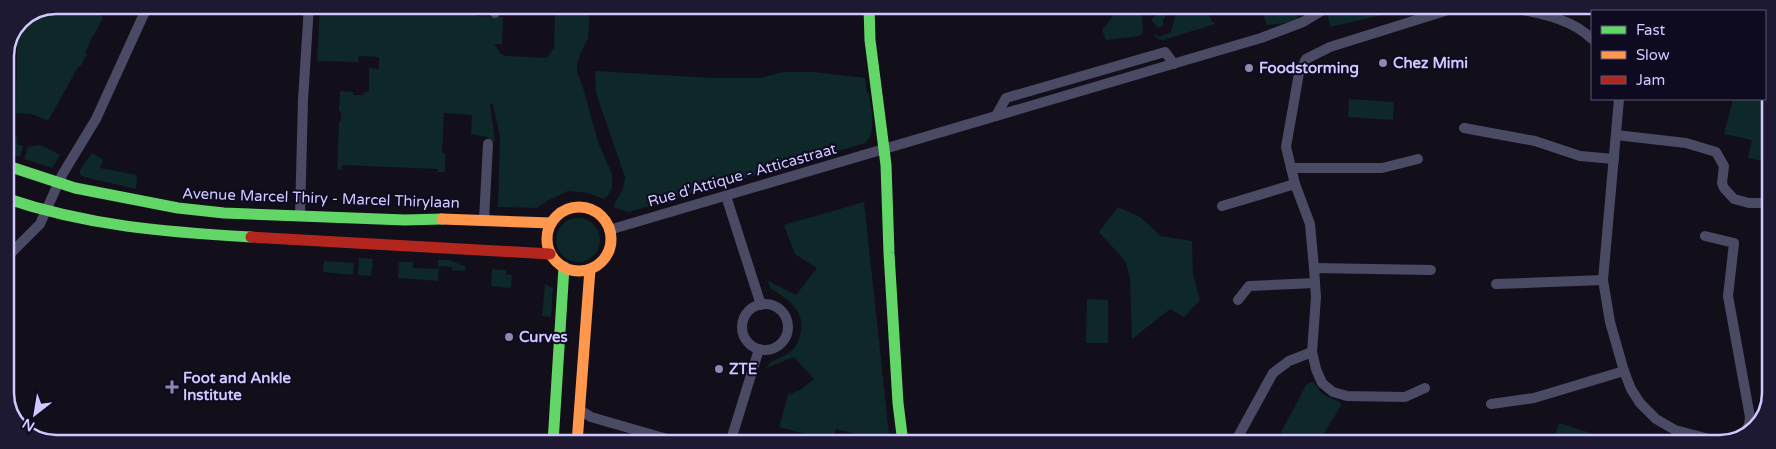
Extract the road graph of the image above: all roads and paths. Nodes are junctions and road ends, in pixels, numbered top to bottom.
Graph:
1 (144, 14) edge
2 (308, 14) edge
3 (869, 14) edge
4 (1315, 14) edge
5 (1435, 14) edge
6 (1538, 14) edge
7 (1591, 38) edge
8 (1174, 64) junction
9 (1619, 100) edge
10 (996, 116) junction
11 (1464, 128) dead end
12 (1616, 135) junction
13 (488, 144) dead end
14 (884, 150) junction
15 (1418, 159) dead end
16 (1614, 159) junction
17 (14, 168) edge
18 (1291, 168) junction
19 (59, 182) junction
20 (1295, 184) junction
21 (726, 196) junction
22 (14, 202) edge
23 (1762, 203) edge
24 (1222, 206) dead end
25 (46, 211) junction
26 (300, 215) junction
27 (484, 220) junction
28 (551, 223) junction
29 (609, 230) junction
30 (1705, 236) dead end
31 (14, 251) edge
32 (550, 254) junction
33 (564, 267) junction
34 (590, 268) junction
35 (1314, 268) junction
36 (1431, 270) dead end
37 (1603, 280) junction
38 (1315, 283) junction
39 (1496, 284) dead end
40 (1238, 300) dead end
41 (761, 305) junction
42 (759, 349) junction
43 (1312, 352) junction
44 (1624, 371) junction
45 (1425, 388) dead end
46 (1491, 404) dead end
47 (580, 410) junction
48 (1749, 424) edge
49 (554, 435) edge
50 (578, 435) edge
51 (653, 435) edge
52 (732, 435) edge
53 (902, 435) edge
54 (1239, 435) edge
55 (1694, 435) edge

1 - 19 street
2 - 26 street
3 - 14 main road
4 - 8 street, Rue d'Attique - Atticastraat
5 - 18 street
6 - 7 street
8 - 10 street, Rue d'Attique - Atticastraat
8 - 10 street
9 - 12 street
10 - 14 street, Rue d'Attique - Atticastraat
11 - 16 street
12 - 16 street
12 - 23 street
13 - 27 street
14 - 21 street, Rue d'Attique - Atticastraat
14 - 53 main road
15 - 18 street
16 - 37 street
17 - 19 main road, Avenue Marcel Thiry - Marcel Thirylaan
18 - 20 street
19 - 25 street
19 - 26 main road, Avenue Marcel Thiry - Marcel Thirylaan
20 - 24 street
20 - 35 street
21 - 29 street, Rue d'Attique - Atticastraat
21 - 41 street
22 - 25 main road
25 - 31 street
25 - 32 main road
26 - 27 main road, Avenue Marcel Thiry - Marcel Thirylaan
27 - 28 main road, Avenue Marcel Thiry - Marcel Thirylaan
28 - 29 main road
28 - 32 main road
29 - 34 main road
30 - 48 street
32 - 33 main road
33 - 34 main road
33 - 49 main road
34 - 47 main road
35 - 36 street
35 - 38 street
37 - 39 street
37 - 44 street
38 - 40 street
38 - 43 street
41 - 42 street
41 - 42 street
42 - 52 street
43 - 45 street
43 - 54 street
44 - 46 street
44 - 55 street
47 - 50 main road
47 - 51 street

